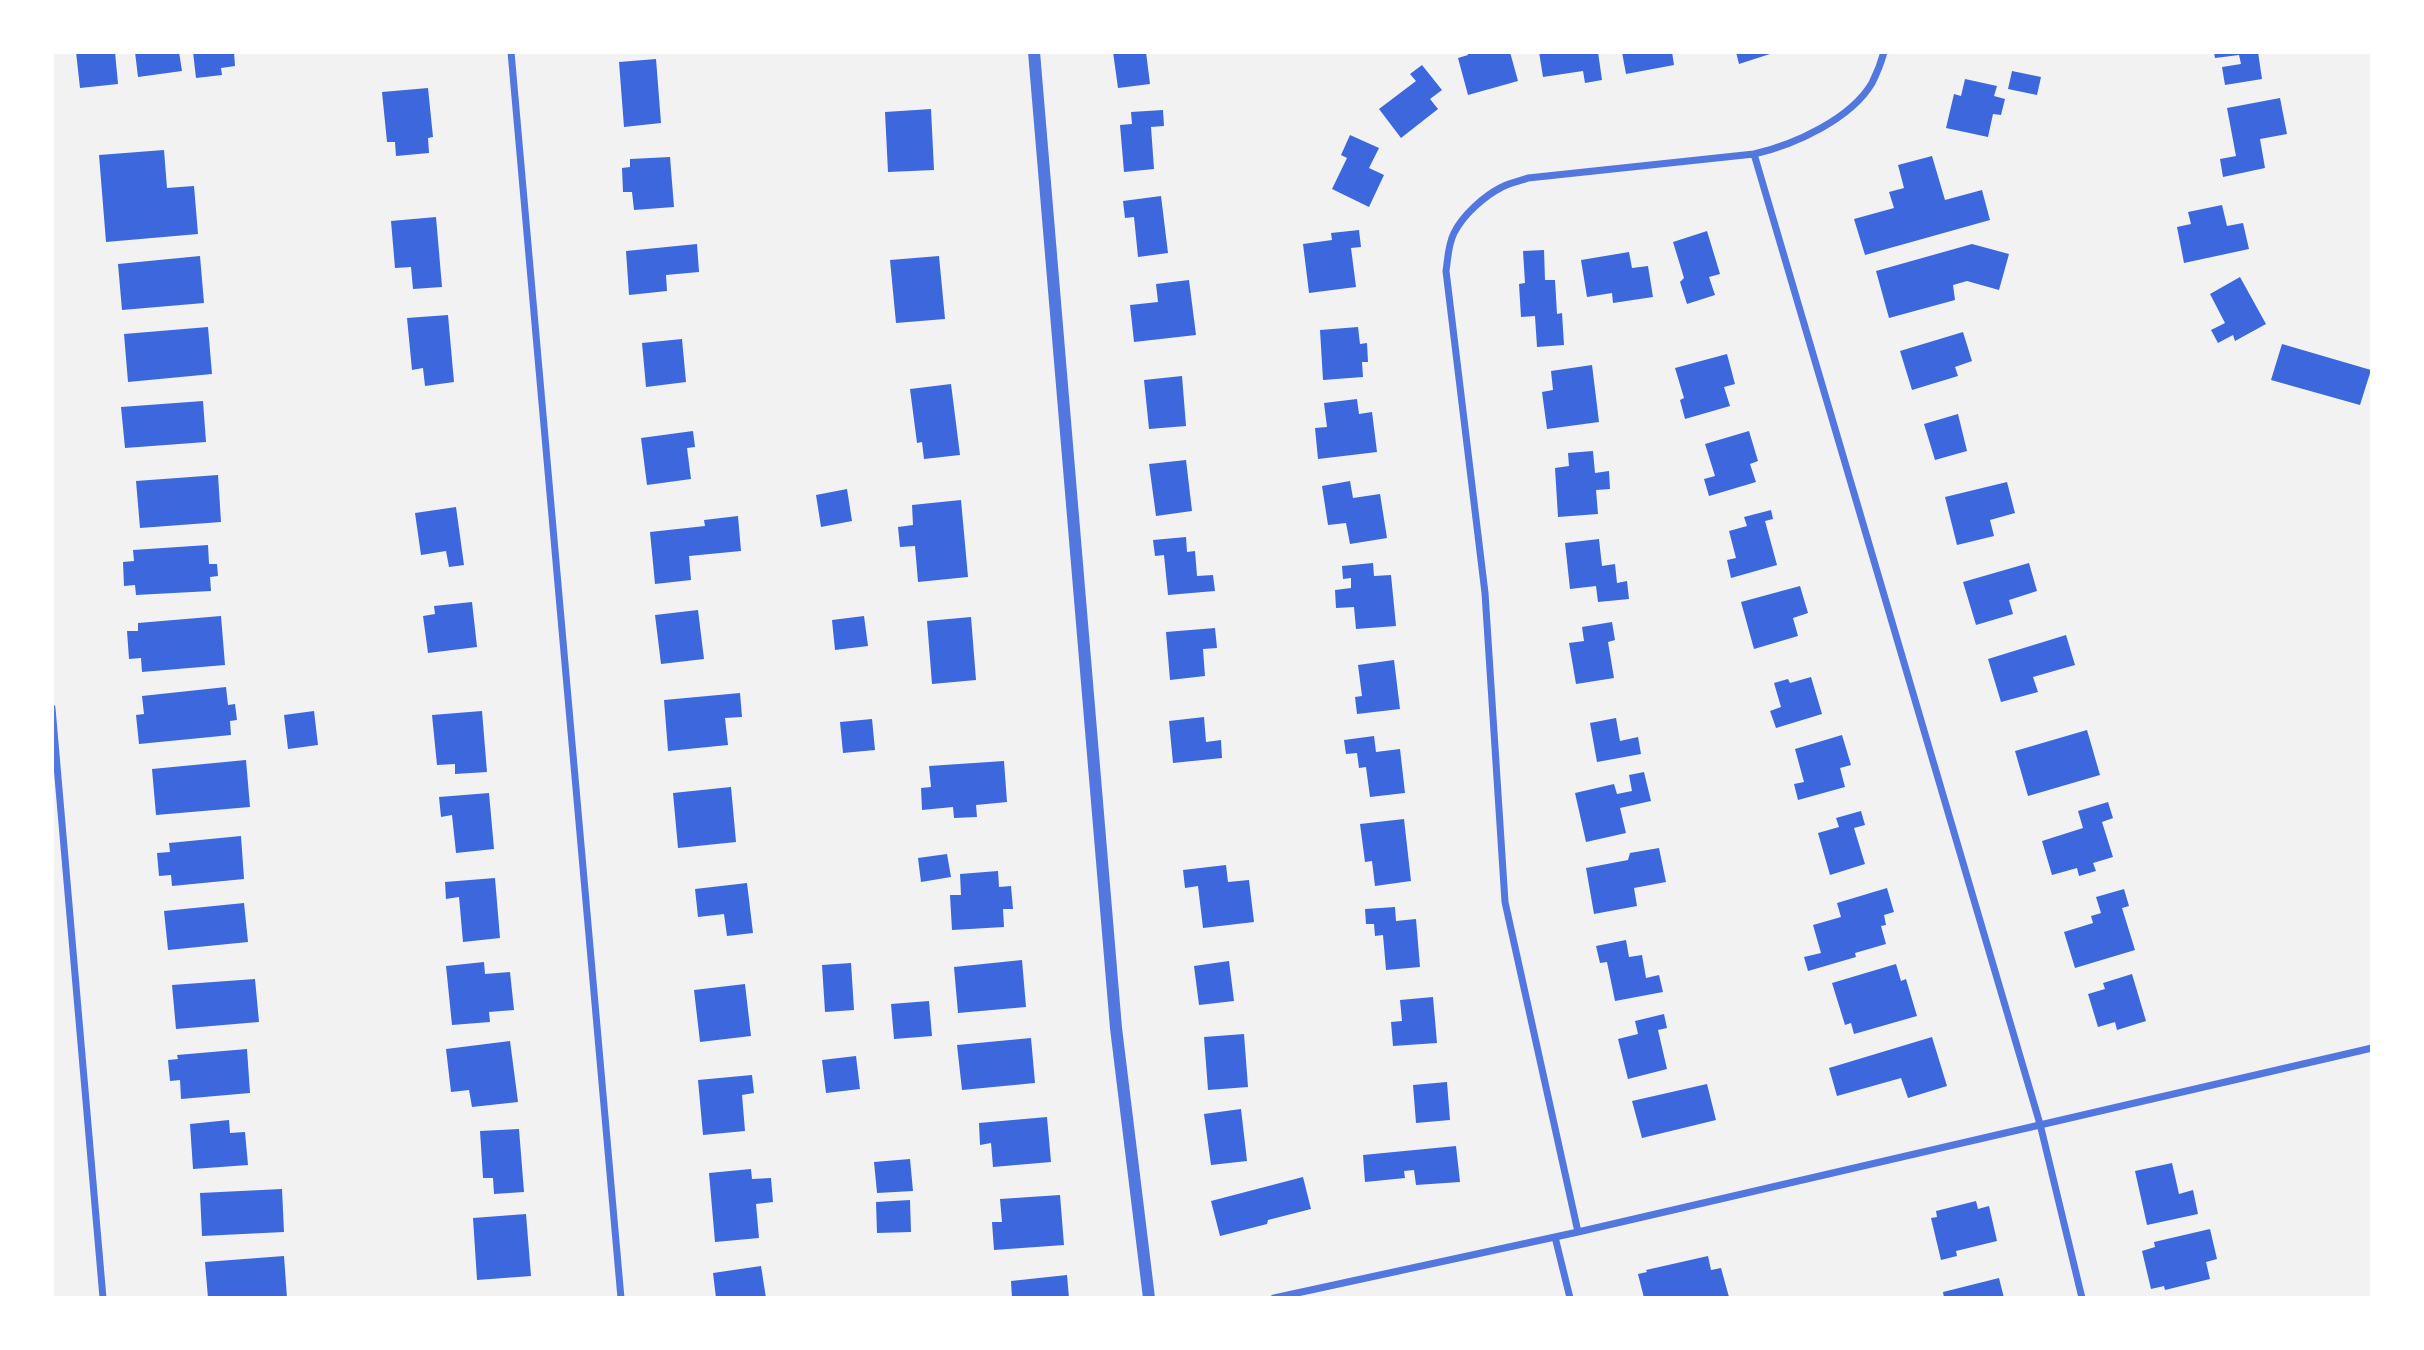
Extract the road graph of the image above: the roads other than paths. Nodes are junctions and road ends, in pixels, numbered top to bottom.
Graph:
1 (511, 52) edge
2 (1034, 52) edge
3 (1884, 52) edge
4 (1754, 154) junction
5 (52, 708) edge
6 (2371, 1048) edge
7 (2040, 1124) junction
8 (1578, 1232) junction
9 (1555, 1237) junction
10 (103, 1297) edge
11 (621, 1297) edge
12 (1149, 1297) edge
13 (1274, 1297) edge
14 (1570, 1297) edge
15 (2082, 1297) edge

1 - 11 street
2 - 12 street
3 - 4 street
4 - 7 street
4 - 8 street
5 - 10 street
6 - 7 street
7 - 8 street
7 - 15 street
8 - 9 street
9 - 13 street
9 - 14 street

